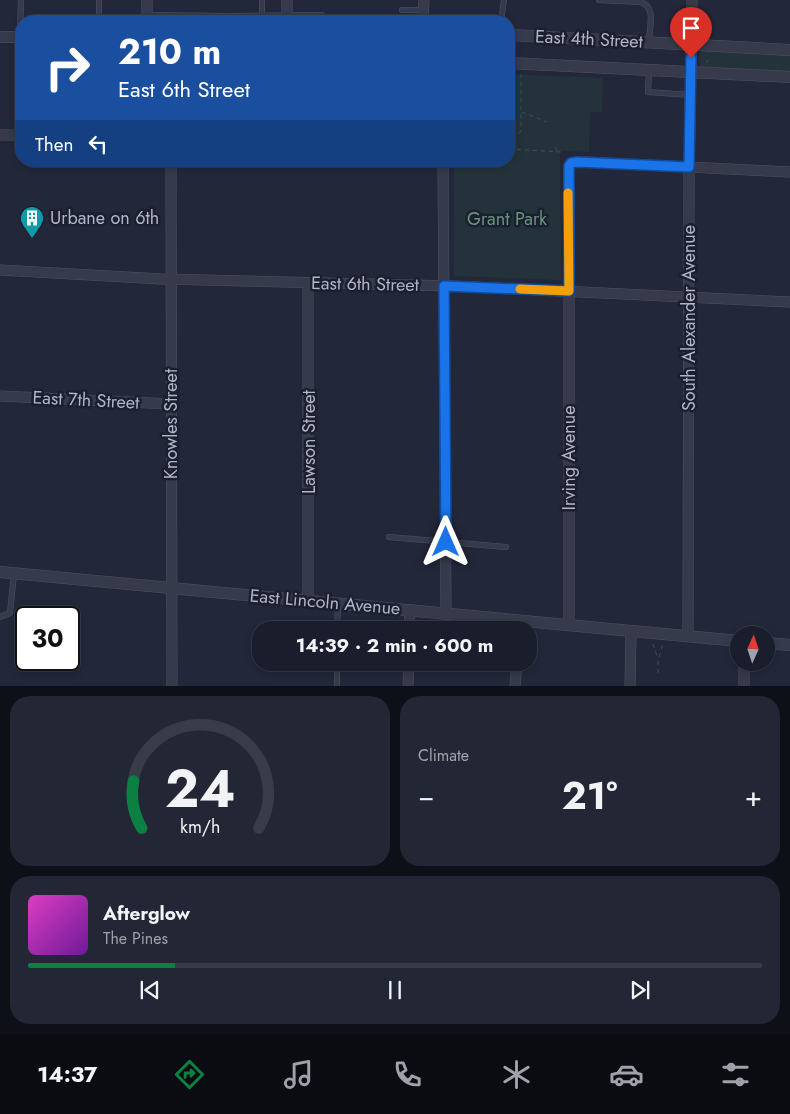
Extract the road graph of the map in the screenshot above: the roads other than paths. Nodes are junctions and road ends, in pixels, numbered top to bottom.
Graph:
1 (21, 0) edge
2 (99, 0) edge
3 (147, 0) edge
4 (262, 0) edge
5 (287, 0) edge
6 (504, 0) edge
7 (600, 0) edge
8 (692, 0) edge
9 (424, 5) edge
10 (402, 10) dead end
11 (21, 15) edge
12 (99, 15) edge
13 (147, 15) edge
14 (262, 15) edge
15 (287, 15) edge
16 (502, 15) edge
17 (515, 35) edge
18 (0, 37) edge
19 (15, 37) edge
20 (650, 42) junction
21 (692, 44) junction
22 (790, 50) edge
23 (515, 63) edge
24 (649, 70) junction
25 (691, 72) junction
26 (790, 77) edge
27 (690, 94) junction
28 (0, 134) edge
29 (15, 135) edge
30 (171, 167) edge
31 (443, 167) edge
32 (689, 167) junction
33 (790, 172) edge
34 (0, 270) edge
35 (171, 280) junction
36 (308, 283) junction
37 (444, 286) junction
38 (569, 291) junction
39 (689, 296) junction
40 (790, 302) edge
41 (0, 396) edge
42 (171, 404) junction
43 (389, 537) dead end
44 (446, 542) junction
45 (506, 547) dead end
46 (0, 572) edge
47 (14, 573) junction
48 (172, 587) junction
49 (308, 600) junction
50 (338, 603) junction
51 (410, 610) junction
52 (446, 613) junction
53 (0, 617) edge
54 (337, 621) edge
55 (409, 621) edge
56 (495, 621) edge
57 (537, 625) edge
58 (569, 625) junction
59 (631, 631) junction
60 (688, 636) junction
61 (730, 640) edge
62 (775, 644) edge
63 (790, 645) edge
64 (337, 671) edge
65 (409, 671) edge
66 (516, 671) edge
67 (744, 671) edge
68 (172, 686) edge
69 (337, 686) edge
70 (408, 686) edge
71 (515, 686) edge
72 (630, 686) edge
73 (744, 686) edge

1 - 11 lane
2 - 12 lane
3 - 13 street
4 - 14 lane
5 - 15 street
6 - 16 lane
7 - 20 lane
8 - 21 street, South Alexander Avenue
9 - 10 lane
17 - 20 street, East 4th Street
18 - 19 street
20 - 21 street, East 4th Street
21 - 22 street, East 4th Street
21 - 25 street, South Alexander Avenue
23 - 24 street, East 4th Street
24 - 25 street, East 4th Street
24 - 27 lane
25 - 26 street, East 4th Street
25 - 27 street, South Alexander Avenue
27 - 32 street, South Alexander Avenue
28 - 29 street
30 - 35 street, Knowles Street
31 - 37 street
32 - 33 street
32 - 38 street, Irving Avenue
32 - 39 street, South Alexander Avenue
34 - 35 street, East 6th Street
35 - 36 street, East 6th Street
35 - 42 street, Knowles Street
36 - 37 street, East 6th Street
36 - 49 street, Lawson Street
37 - 38 street, East 6th Street
37 - 44 street
38 - 39 street, East 6th Street
38 - 58 street, Irving Avenue
39 - 40 street, East 6th Street
39 - 60 street, South Alexander Avenue
41 - 42 street, East 7th Street
42 - 48 street, Knowles Street
43 - 44 lane
44 - 45 lane
44 - 52 street
46 - 47 street, East Lincoln Avenue
47 - 48 street, East Lincoln Avenue
47 - 53 lane
48 - 49 street, East Lincoln Avenue
48 - 68 street, Knowles Street
49 - 50 street, East Lincoln Avenue
50 - 51 street, East Lincoln Avenue
50 - 54 lane
51 - 52 street, East Lincoln Avenue
51 - 55 street
52 - 56 street, East Lincoln Avenue
57 - 58 street, East Lincoln Avenue
58 - 59 street, East Lincoln Avenue
59 - 60 street, East Lincoln Avenue
59 - 72 street
60 - 61 street, East Lincoln Avenue
62 - 63 street
64 - 69 lane
65 - 70 street
66 - 71 street
67 - 73 street

